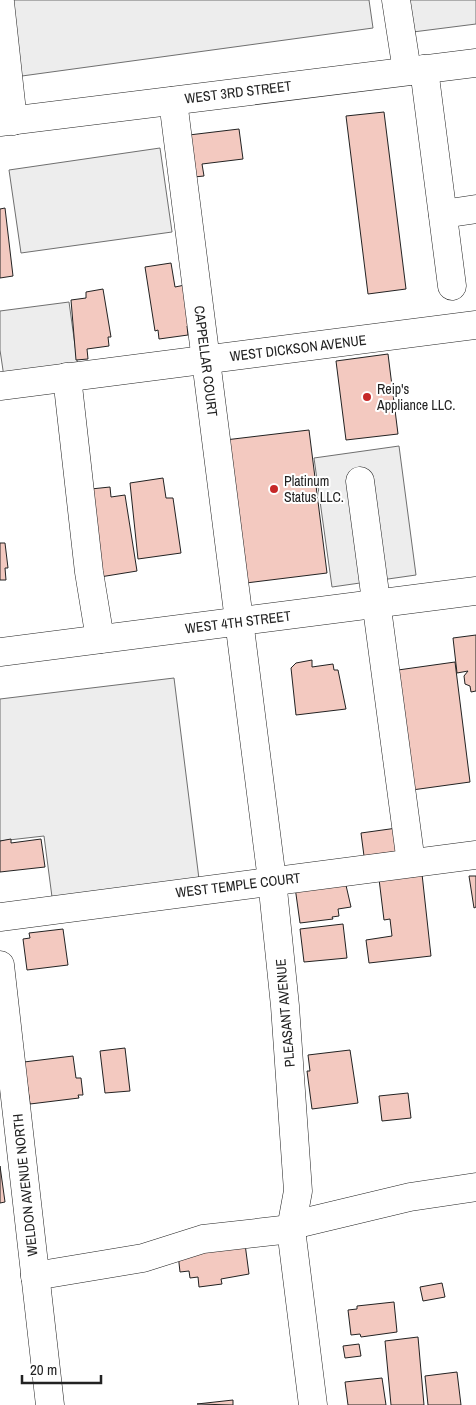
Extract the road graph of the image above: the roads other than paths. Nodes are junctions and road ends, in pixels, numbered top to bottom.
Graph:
1 (396, 0) edge
2 (0, 2) edge
3 (476, 63) edge
4 (416, 70) junction
5 (173, 100) junction
6 (6, 122) edge
7 (476, 209) edge
8 (443, 214) junction
9 (452, 286) dead end
10 (476, 324) edge
11 (206, 360) junction
12 (67, 377) junction
13 (0, 386) edge
14 (360, 480) dead end
15 (476, 591) edge
16 (376, 604) junction
17 (240, 622) junction
18 (100, 640) junction
19 (0, 652) edge
20 (476, 855) edge
21 (411, 863) junction
22 (272, 880) junction
23 (0, 917) edge
24 (0, 965) edge
25 (476, 1188) edge
26 (292, 1227) junction
27 (35, 1276) junction
28 (50, 1405) edge
29 (313, 1405) edge

1 - 4 street
2 - 6 street
3 - 4 street, WEST 3RD STREET
4 - 5 street, WEST 3RD STREET
4 - 8 street
5 - 6 street, WEST 3RD STREET
5 - 11 street, CAPPELLAR COURT
7 - 8 street
8 - 9 street
10 - 11 street, WEST DICKSON AVENUE
11 - 12 street, WEST DICKSON AVENUE
11 - 17 street, CAPPELLAR COURT
12 - 13 street, WEST DICKSON AVENUE
12 - 18 street
14 - 16 street
15 - 16 street, WEST 4TH STREET
16 - 17 street, WEST 4TH STREET
16 - 21 street
17 - 18 street, WEST 4TH STREET
17 - 22 street, PLEASANT AVENUE
18 - 19 street, WEST 4TH STREET
20 - 21 street, WEST TEMPLE COURT
21 - 22 street, WEST TEMPLE COURT
22 - 23 street, WEST TEMPLE COURT
22 - 26 street, PLEASANT AVENUE
24 - 27 street, WELDON AVENUE NORTH
25 - 26 street
26 - 27 street
26 - 29 street, PLEASANT AVENUE
27 - 28 street, WELDON AVENUE NORTH

